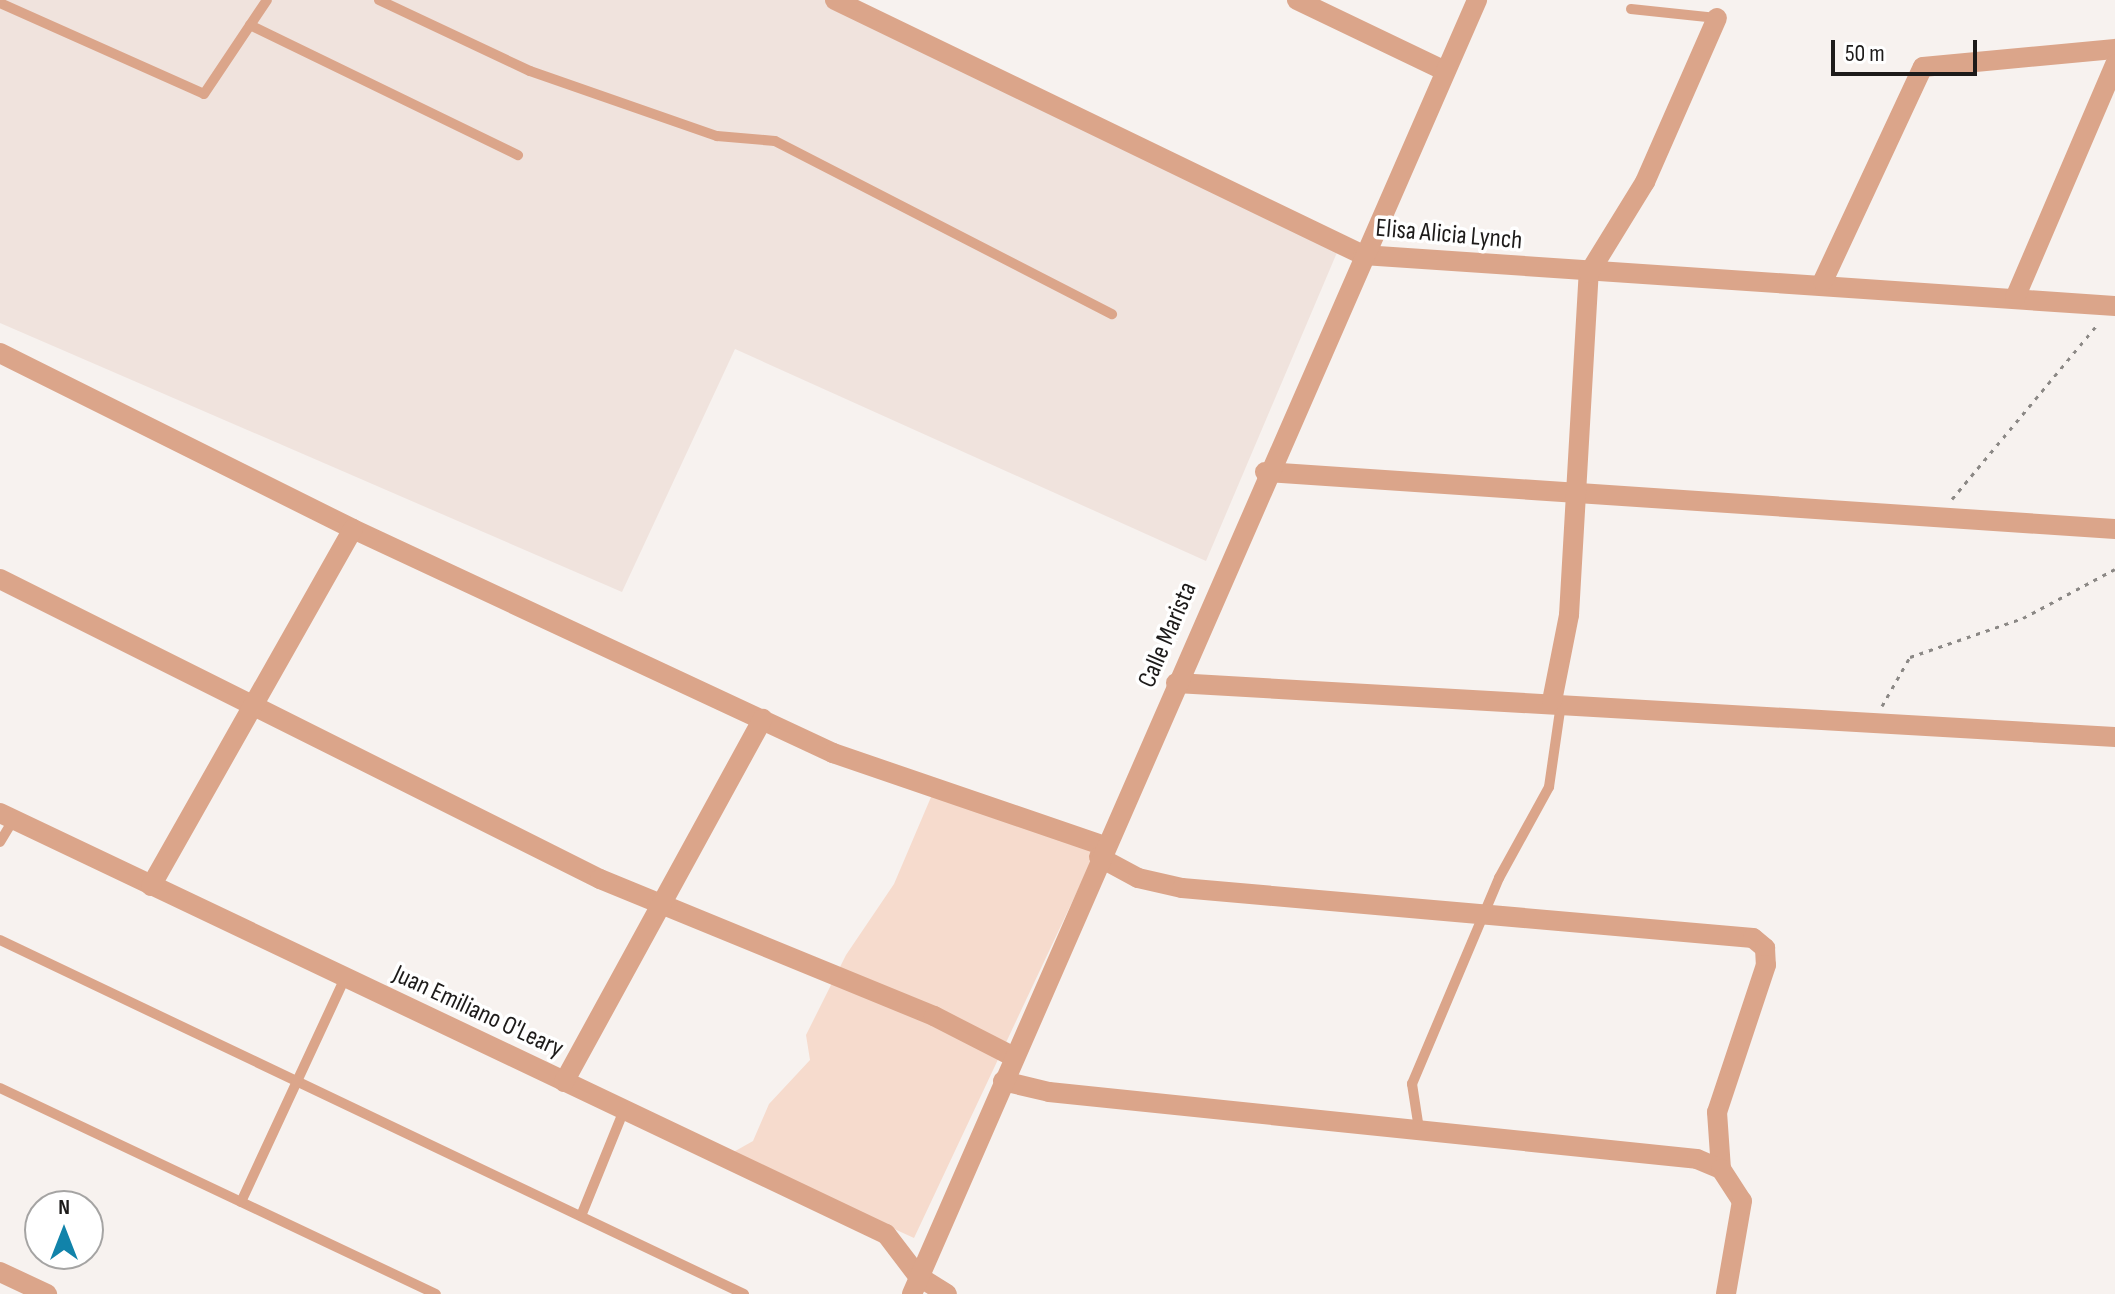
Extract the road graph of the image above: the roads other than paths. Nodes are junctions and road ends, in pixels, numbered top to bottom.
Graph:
1 (267, 0) edge
2 (379, 0) edge
3 (835, 0) edge
4 (1297, 0) edge
5 (1477, 0) edge
6 (0, 3) edge
7 (1631, 9) dead end
8 (1717, 18) joint
9 (250, 25) junction
10 (2115, 49) edge
11 (2115, 65) edge
12 (1443, 70) junction
13 (518, 155) dead end
14 (1363, 255) junction
15 (1589, 273) junction
16 (1823, 281) junction
17 (2015, 298) junction
18 (2111, 310) edge
19 (1112, 314) dead end
20 (0, 353) edge
21 (1265, 472) junction
22 (1573, 493) junction
23 (353, 529) junction
24 (2115, 529) edge
25 (0, 579) edge
26 (1176, 683) junction
27 (1557, 701) junction
28 (255, 702) junction
29 (763, 719) junction
30 (2115, 737) edge
31 (6, 816) edge
32 (0, 842) edge
33 (1101, 852) junction
34 (151, 886) junction
35 (656, 903) junction
36 (1486, 911) junction
37 (0, 940) edge
38 (345, 978) junction
39 (1014, 1057) junction
40 (297, 1081) junction
41 (1003, 1081) junction
42 (564, 1082) junction
43 (0, 1088) edge
44 (624, 1110) junction
45 (1419, 1129) junction
46 (1721, 1169) junction
47 (241, 1202) junction
48 (581, 1216) junction
49 (0, 1272) edge
50 (915, 1285) edge
51 (47, 1294) edge
52 (436, 1294) edge
53 (744, 1294) edge
54 (947, 1294) edge
55 (1726, 1294) edge

1 - 9 lane
2 - 19 lane
3 - 14 street, Elisa Alicia Lynch
4 - 12 street
5 - 12 street, Calle Marista
6 - 9 lane
7 - 8 lane
8 - 15 street
9 - 13 lane
10 - 16 street
11 - 17 street
12 - 14 street, Calle Marista
14 - 15 street, Elisa Alicia Lynch
14 - 21 street, Calle Marista
15 - 16 street, Elisa Alicia Lynch
15 - 22 street
16 - 17 street, Elisa Alicia Lynch
17 - 18 street, Elisa Alicia Lynch
20 - 23 street
21 - 22 street
21 - 26 street, Calle Marista
22 - 24 street
22 - 27 street
23 - 28 street
23 - 29 street
25 - 28 street
26 - 27 street
26 - 33 street, Calle Marista
27 - 30 street
27 - 36 lane
28 - 34 street
28 - 35 street
29 - 33 street
29 - 35 street
31 - 32 lane
31 - 34 street, Juan Emiliano O'Leary
33 - 36 street
33 - 39 street, Calle Marista
34 - 38 street, Juan Emiliano O'Leary
35 - 39 street
35 - 42 street
36 - 45 lane
36 - 46 street
37 - 40 lane
38 - 40 lane
38 - 42 street, Juan Emiliano O'Leary
39 - 41 street, Calle Marista
40 - 47 lane
40 - 48 lane
41 - 45 street
41 - 50 street, Calle Marista
42 - 44 street, Juan Emiliano O'Leary
43 - 47 lane
44 - 48 lane
44 - 50 street, Juan Emiliano O'Leary
45 - 46 street
46 - 55 street
47 - 52 lane
48 - 53 lane
49 - 51 street
50 - 54 street

